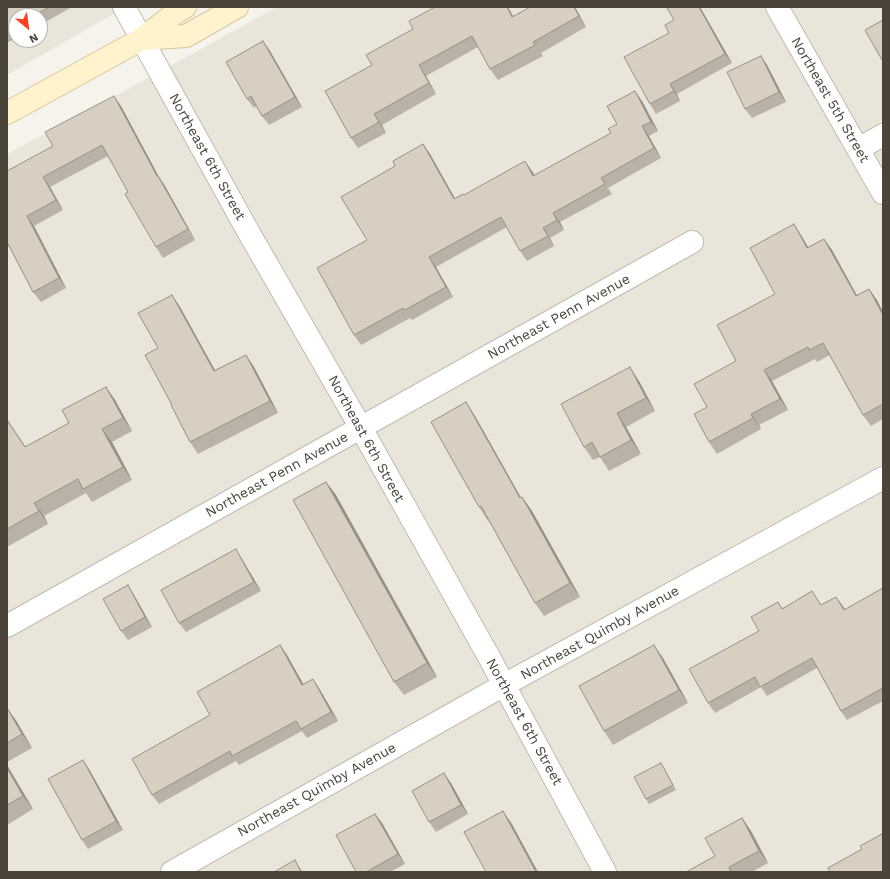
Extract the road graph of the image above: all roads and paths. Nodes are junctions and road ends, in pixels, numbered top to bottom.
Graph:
1 (124, 7) edge
2 (185, 7) edge
3 (237, 7) edge
4 (777, 7) edge
5 (142, 39) junction
6 (7, 113) edge
7 (883, 135) edge
8 (858, 149) junction
9 (883, 193) edge
10 (692, 242) dead end
11 (361, 428) junction
12 (883, 478) edge
13 (7, 626) edge
14 (504, 685) junction
15 (172, 872) edge
16 (605, 872) edge

1 - 5 street, Northeast 6th Street
2 - 5 main road
3 - 5 main road
4 - 8 street, Northeast 5th Street
5 - 6 main road
5 - 11 street, Northeast 6th Street
7 - 8 street
8 - 9 street, Northeast 5th Street
10 - 11 street, Northeast Penn Avenue
11 - 13 street, Northeast Penn Avenue
11 - 14 street, Northeast 6th Street
12 - 14 street, Northeast Quimby Avenue
14 - 15 street, Northeast Quimby Avenue
14 - 16 street, Northeast 6th Street

